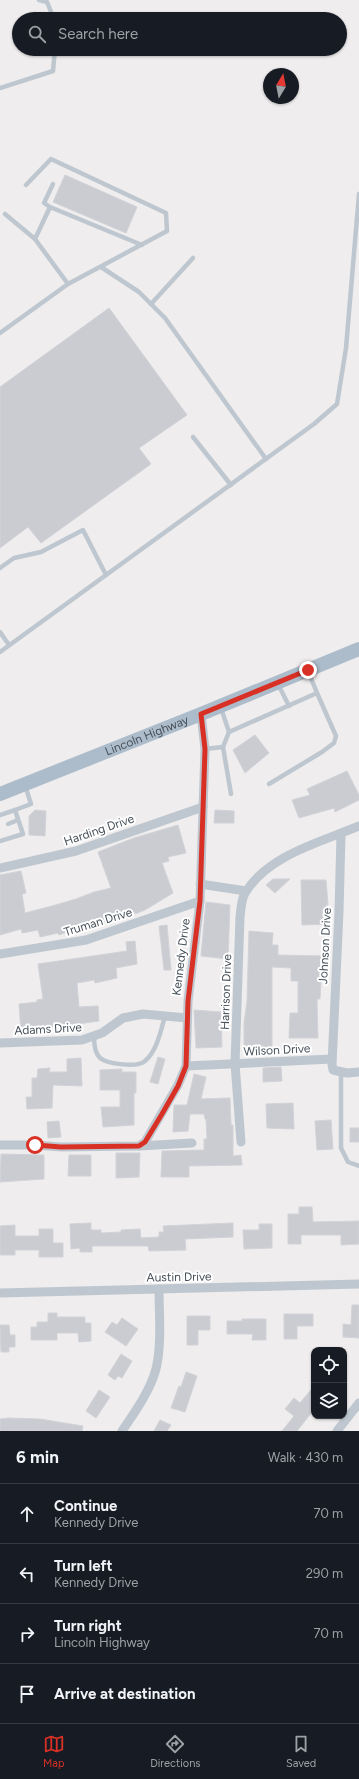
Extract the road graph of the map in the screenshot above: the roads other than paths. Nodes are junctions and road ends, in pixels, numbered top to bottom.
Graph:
1 (39, 0) edge
2 (51, 12) edge
3 (54, 56) edge
4 (0, 88) edge
5 (53, 184) dead end
6 (26, 185) dead end
7 (359, 194) edge
8 (50, 207) junction
9 (5, 214) dead end
10 (35, 239) junction
11 (142, 245) junction
12 (193, 258) dead end
13 (101, 266) junction
14 (68, 284) junction
15 (151, 304) junction
16 (0, 333) edge
17 (193, 437) dead end
18 (266, 459) junction
19 (231, 485) junction
20 (0, 568) edge
21 (106, 575) junction
22 (0, 632) edge
23 (10, 645) junction
24 (359, 649) edge
25 (0, 652) edge
26 (308, 670) junction
27 (277, 683) junction
28 (317, 693) junction
29 (220, 706) junction
30 (289, 706) junction
31 (201, 714) junction
32 (229, 732) junction
33 (223, 747) junction
34 (205, 749) junction
35 (25, 784) junction
36 (269, 784) dead end
37 (0, 794) edge
38 (231, 794) dead end
39 (203, 806) junction
40 (15, 810) junction
41 (0, 814) edge
42 (18, 820) junction
43 (8, 824) dead end
44 (359, 826) edge
45 (341, 834) junction
46 (0, 841) edge
47 (0, 868) edge
48 (200, 884) junction
49 (246, 891) junction
50 (200, 901) junction
51 (0, 954) edge
52 (165, 1016) junction
53 (187, 1018) junction
54 (94, 1037) junction
55 (0, 1043) edge
56 (332, 1059) junction
57 (236, 1064) junction
58 (186, 1066) junction
59 (340, 1072) junction
60 (359, 1072) edge
61 (241, 1142) dead end
62 (192, 1143) dead end
63 (0, 1145) edge
64 (139, 1146) junction
65 (359, 1166) edge
66 (359, 1284) edge
67 (159, 1289) junction
68 (0, 1293) edge
69 (359, 1402) edge
70 (122, 1431) edge
71 (337, 1431) edge

1 - 2 lane
3 - 4 lane
5 - 8 lane
6 - 11 lane
7 - 18 lane
8 - 10 lane
8 - 11 lane
9 - 10 lane
10 - 14 lane
11 - 13 lane
12 - 15 lane
13 - 14 lane
13 - 15 lane
14 - 16 lane
15 - 18 lane
17 - 19 lane
18 - 19 lane
19 - 21 lane
20 - 21 lane
21 - 23 lane
22 - 23 lane
23 - 25 lane
24 - 26 main road, Lincoln Highway
26 - 27 main road, Lincoln Highway
26 - 28 lane
27 - 29 main road, Lincoln Highway
27 - 30 lane
28 - 30 lane
28 - 36 lane
29 - 31 main road, Lincoln Highway
29 - 32 lane
30 - 32 lane
31 - 34 street, Kennedy Drive
31 - 35 main road, Lincoln Highway
32 - 33 lane
33 - 34 lane
33 - 38 lane
34 - 39 street, Kennedy Drive
35 - 37 main road, Lincoln Highway
35 - 40 lane
39 - 47 street, Harding Drive
39 - 48 street, Kennedy Drive
40 - 41 lane
40 - 42 lane
42 - 43 lane
42 - 46 lane
44 - 45 street
45 - 49 street
45 - 56 street, Johnson Drive
48 - 49 street
48 - 50 street, Kennedy Drive
49 - 57 street, Harrison Drive
50 - 51 street, Truman Drive
50 - 53 street, Kennedy Drive
52 - 53 street, Adams Drive
52 - 54 street, Adams Drive
52 - 54 lane
53 - 58 street, Kennedy Drive
54 - 55 street, Adams Drive
56 - 57 street, Wilson Drive
56 - 59 street
57 - 58 street, Wilson Drive
57 - 61 street, Harrison Drive
58 - 64 street, Kennedy Drive
59 - 60 street
59 - 65 lane
62 - 64 street
63 - 64 street
66 - 67 street, Austin Drive
67 - 68 street, Austin Drive
67 - 70 street
69 - 71 street

